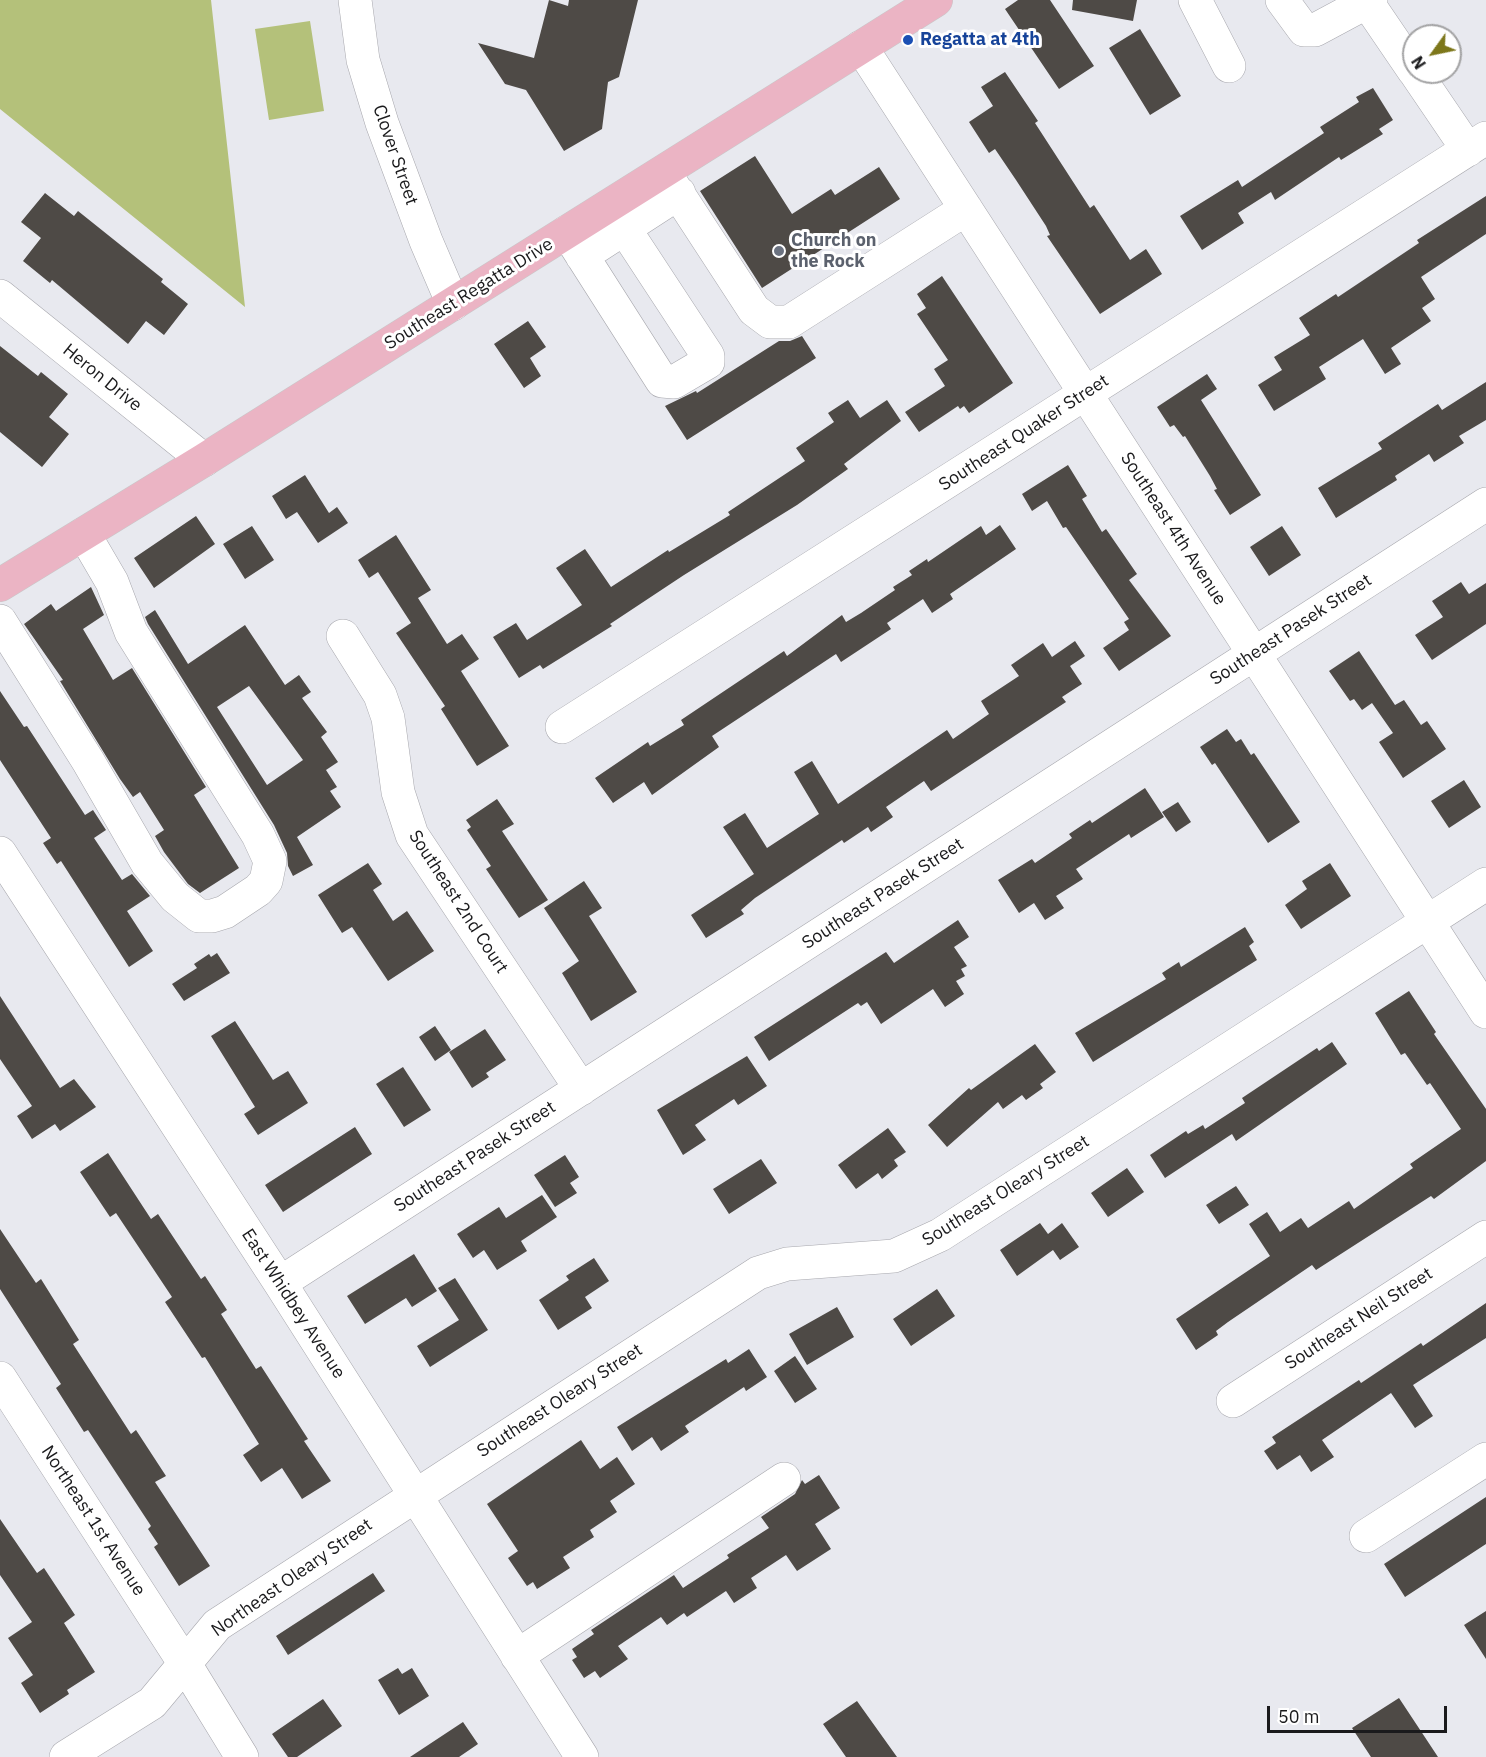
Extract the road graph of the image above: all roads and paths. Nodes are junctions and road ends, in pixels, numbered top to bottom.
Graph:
1 (355, 0) edge
2 (936, 0) edge
3 (1195, 0) edge
4 (1282, 0) edge
5 (1369, 1) edge
6 (861, 46) junction
7 (1402, 52) edge
8 (1229, 66) dead end
9 (1425, 84) edge
10 (1477, 144) edge
11 (671, 182) junction
12 (966, 209) junction
13 (624, 228) junction
14 (574, 244) junction
15 (0, 296) edge
16 (453, 304) junction
17 (1085, 394) junction
18 (204, 460) junction
19 (1486, 504) edge
20 (84, 534) junction
21 (0, 585) edge
22 (0, 621) edge
23 (343, 636) dead end
24 (1254, 654) junction
25 (562, 727) dead end
26 (0, 853) edge
27 (1486, 884) edge
28 (1427, 921) junction
29 (1486, 1012) edge
30 (581, 1089) junction
31 (1486, 1237) edge
32 (280, 1283) junction
33 (0, 1378) edge
34 (1233, 1401) dead end
35 (1486, 1459) edge
36 (784, 1479) dead end
37 (414, 1495) junction
38 (1366, 1536) dead end
39 (517, 1656) junction
40 (185, 1664) junction
41 (68, 1756) edge
42 (242, 1757) edge
43 (582, 1757) edge

1 - 16 street, Clover Street
2 - 6 main road, Southeast Regatta Drive
3 - 8 street
4 - 5 street
5 - 7 street
6 - 11 main road, Southeast Regatta Drive
6 - 12 street, Southeast 4th Avenue
9 - 10 street
10 - 17 street, Southeast Quaker Street
11 - 12 street
11 - 13 street
11 - 14 main road, Southeast Regatta Drive
12 - 17 street, Southeast 4th Avenue
13 - 14 street
13 - 14 street
14 - 16 main road, Southeast Regatta Drive
15 - 18 street, Heron Drive
16 - 18 main road, Southeast Regatta Drive
17 - 24 street, Southeast 4th Avenue
17 - 25 street, Southeast Quaker Street
18 - 20 main road, Southeast Regatta Drive
19 - 24 street, Southeast Pasek Street
20 - 21 main road, Southeast Regatta Drive
20 - 22 street
23 - 30 street, Southeast 2nd Court
24 - 28 street, Southeast 4th Avenue
24 - 30 street, Southeast Pasek Street
26 - 32 street, East Whidbey Avenue
27 - 28 street, Southeast Oleary Street
28 - 29 street, Southeast 4th Avenue
28 - 37 street, Southeast Oleary Street
30 - 32 street, Southeast Pasek Street
31 - 34 street, Southeast Neil Street
32 - 37 street, East Whidbey Avenue
33 - 40 street, Northeast 1st Avenue
35 - 38 street
36 - 39 street
37 - 39 street, East Whidbey Avenue
37 - 40 street, Northeast Oleary Street
39 - 43 street, East Whidbey Avenue
40 - 41 street, Northeast Oleary Street
40 - 42 street, Northeast 1st Avenue

